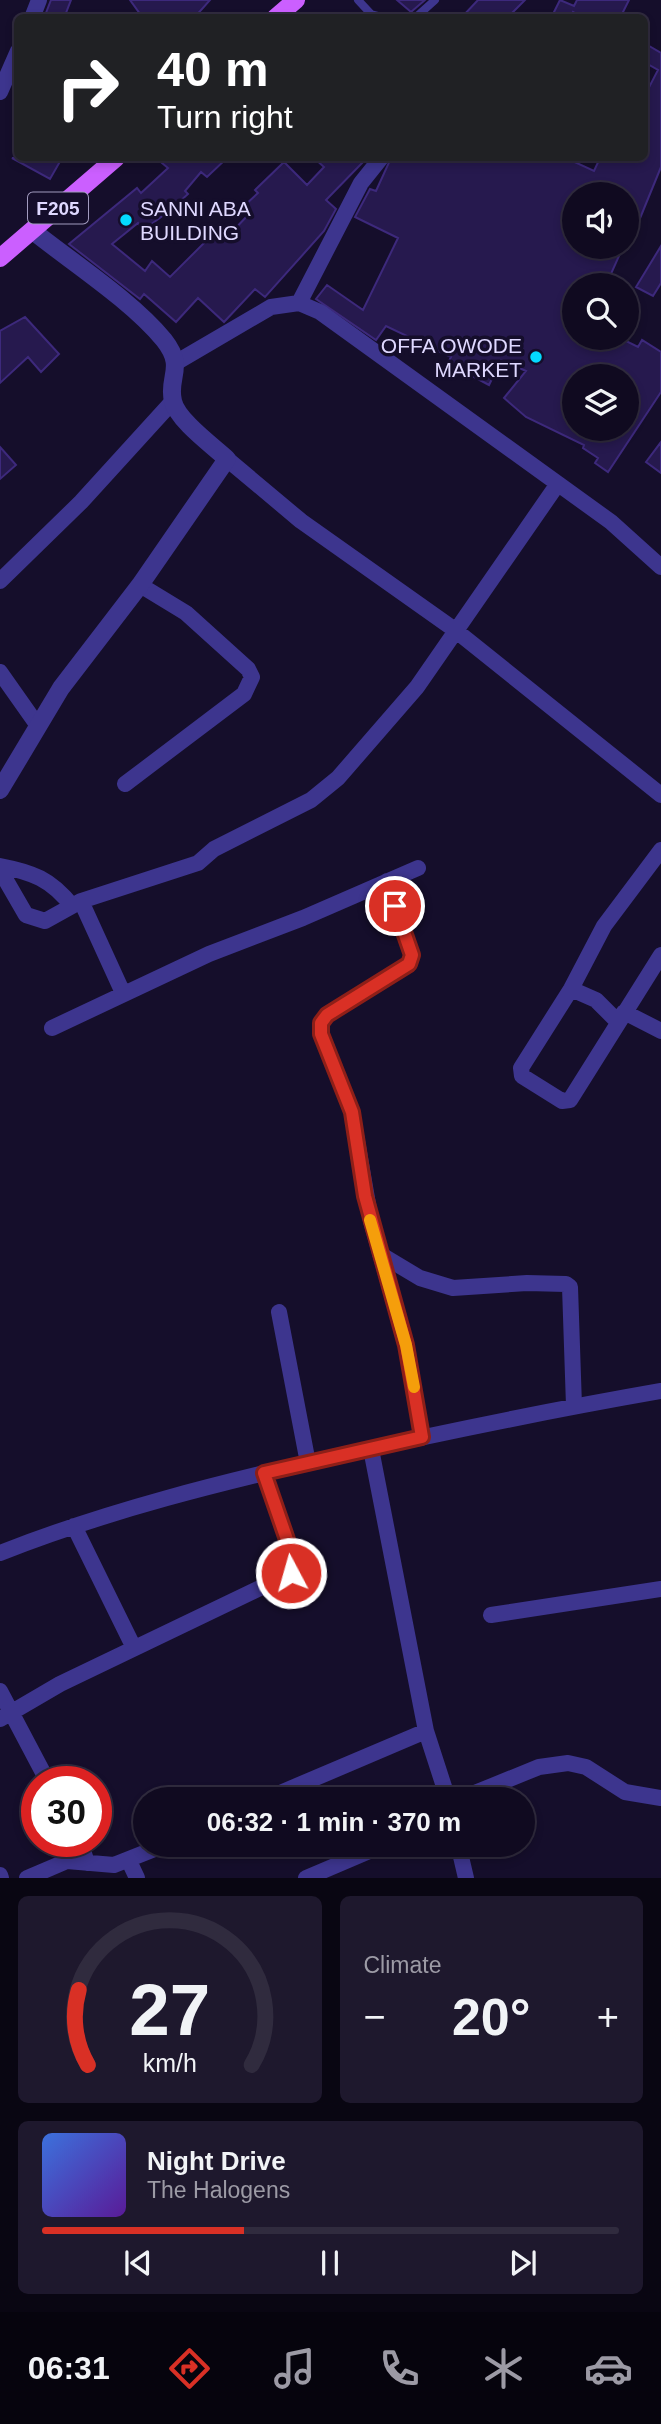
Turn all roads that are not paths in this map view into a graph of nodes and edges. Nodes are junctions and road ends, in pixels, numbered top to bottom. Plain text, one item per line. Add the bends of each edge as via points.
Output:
1 (296, 0) edge
2 (358, 0) edge
3 (435, 0) edge
4 (280, 14) edge
5 (371, 14) edge
6 (419, 14) edge
7 (14, 60) edge
8 (0, 92) edge
9 (113, 161) edge
10 (379, 161) edge
11 (33, 231) junction
12 (0, 258) edge
13 (299, 303) junction
14 (177, 362) junction
15 (173, 401) junction
16 (227, 459) junction
17 (557, 485) junction
18 (661, 567) edge
19 (0, 581) edge
20 (140, 584) junction
21 (455, 630) junction
22 (0, 672) edge
23 (38, 726) junction
24 (125, 784) dead end
25 (0, 790) edge
26 (661, 794) edge
27 (661, 850) edge
28 (0, 868) edge
29 (418, 868) dead end
30 (387, 881) junction
31 (76, 903) junction
32 (661, 955) edge
33 (571, 989) junction
34 (123, 993) junction
35 (621, 1016) junction
36 (52, 1028) dead end
37 (661, 1031) edge
38 (380, 1254) junction
39 (279, 1312) dead end
40 (661, 1391) edge
41 (574, 1406) junction
42 (422, 1437) junction
43 (370, 1449) junction
44 (308, 1463) junction
45 (264, 1473) junction
46 (75, 1527) junction
47 (0, 1553) edge
48 (661, 1589) edge
49 (491, 1615) dead end
50 (134, 1648) junction
51 (0, 1691) edge
52 (6, 1716) edge
53 (426, 1731) junction
54 (38, 1766) edge
55 (294, 1787) edge
56 (444, 1787) edge
57 (489, 1787) edge
58 (661, 1798) edge
59 (85, 1857) edge
60 (137, 1857) edge
61 (355, 1857) edge
62 (461, 1857) edge
63 (128, 1861) junction
64 (87, 1863) junction
65 (27, 1878) edge
66 (137, 1878) edge
67 (306, 1878) edge
68 (466, 1878) edge

1 - 4 main road
2 - 5 lane
3 - 6 lane
7 - 8 street
9 - 11 main road, F205
10 - 13 street via 361,183
11 - 12 main road, F205
11 - 14 street via 141,317 165,341
13 - 14 street via 271,307
13 - 17 street via 320,312
14 - 15 street
15 - 16 street via 181,415
15 - 19 street via 81,502
16 - 20 street
16 - 21 street via 301,521
17 - 18 street via 611,522
17 - 21 street
20 - 23 street
20 - 24 street via 186,613 252,677 244,695
21 - 26 street
21 - 31 street via 390,720 312,800 214,849 198,863
22 - 23 street
23 - 25 street
27 - 33 street via 604,926
28 - 31 street via 17,868 57,887
28 - 31 street via 26,915 45,920
29 - 30 street
30 - 34 street
30 - 38 street via 412,955 409,964 321,1023 321,1034 352,1112
31 - 34 street
32 - 35 street
33 - 35 street
33 - 35 street via 521,1068 522,1076 562,1101 570,1100
34 - 36 street
35 - 37 street
38 - 41 street via 420,1278 453,1289 527,1283 570,1287
38 - 42 street via 406,1345
39 - 44 street
40 - 41 street
41 - 42 street
42 - 43 street
43 - 44 street
43 - 53 street
44 - 45 street
45 - 46 street via 139,1504
45 - 50 street via 293,1557 291,1573
46 - 47 street
46 - 50 street
48 - 49 street
50 - 52 street
51 - 52 street
52 - 54 street
53 - 55 street
53 - 56 street
57 - 58 street via 538,1767 568,1763 586,1767 625,1792
59 - 64 street
60 - 63 street
61 - 67 street
62 - 68 street
63 - 64 street
63 - 66 street
64 - 65 street via 67,1861

